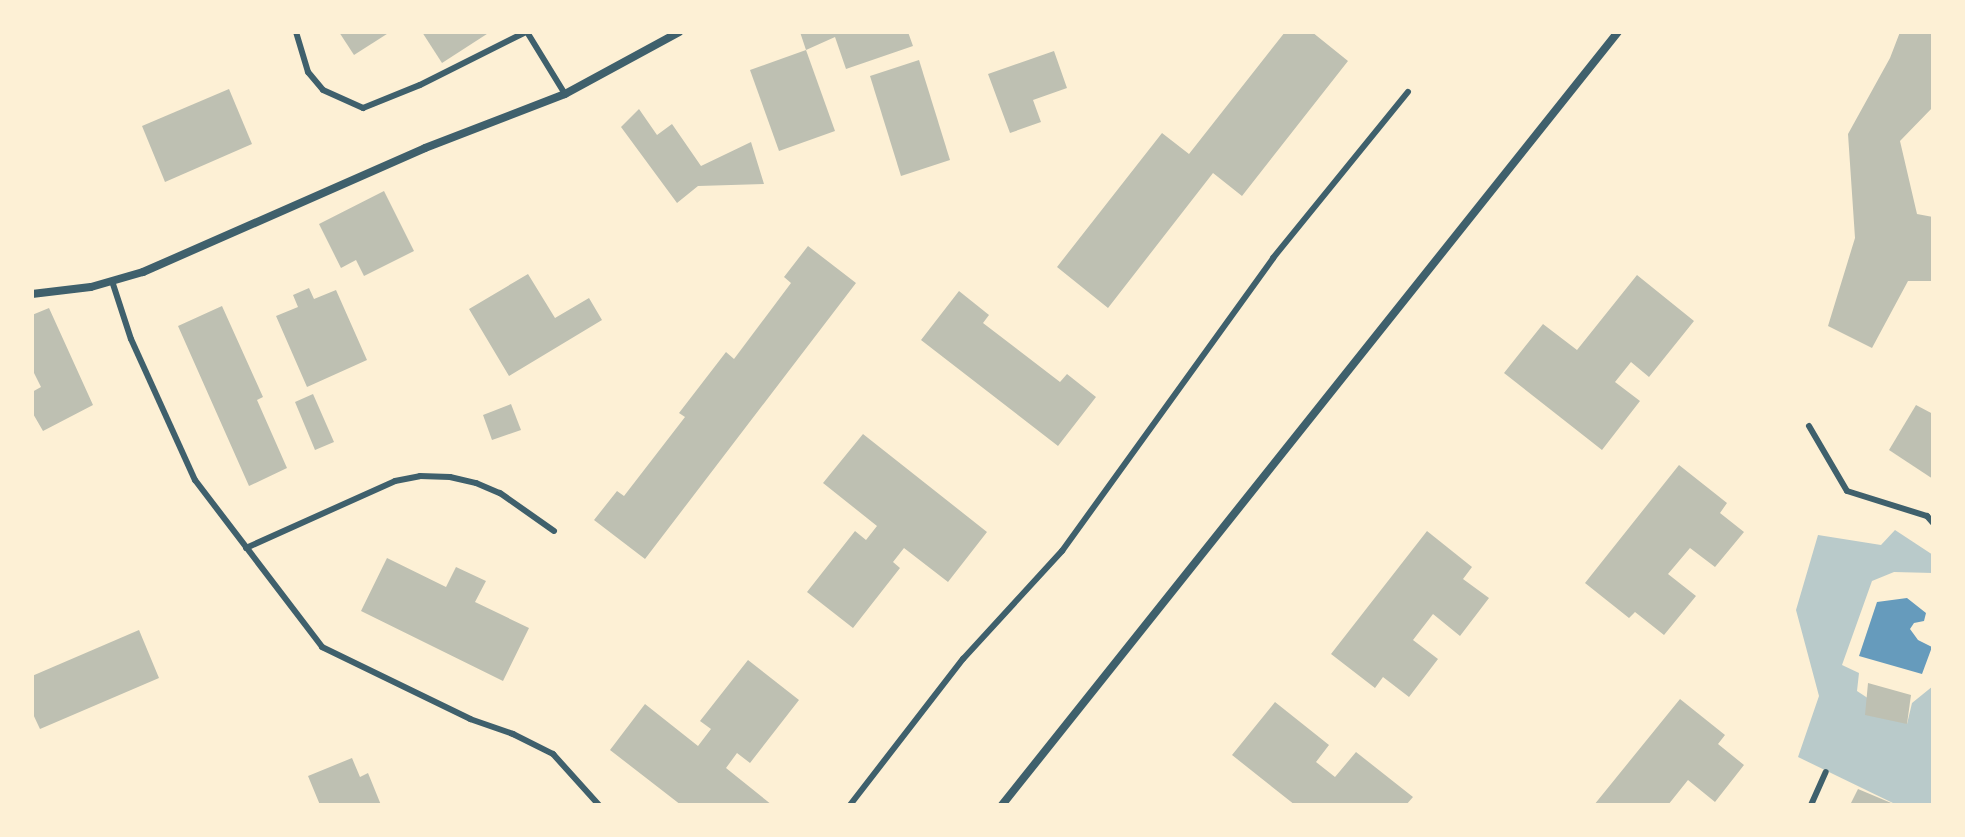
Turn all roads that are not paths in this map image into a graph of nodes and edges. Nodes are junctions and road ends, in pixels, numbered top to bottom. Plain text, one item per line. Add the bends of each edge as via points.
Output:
1 (296, 32) edge
2 (526, 32) edge
3 (679, 32) edge
4 (1618, 32) edge
5 (1408, 92) dead end
6 (565, 94) junction
7 (112, 281) junction
8 (32, 294) edge
9 (1809, 426) dead end
10 (1933, 523) edge
11 (554, 531) dead end
12 (246, 548) junction
13 (1826, 772) dead end
14 (599, 805) edge
15 (850, 805) edge
16 (1002, 805) edge
17 (1811, 805) edge

1 - 2 lane via 308,72 323,90 363,108
2 - 6 lane
3 - 6 street
4 - 16 street
5 - 15 lane via 1273,258 1062,551 963,659
6 - 7 street
7 - 8 street
7 - 12 lane via 131,339 195,480
9 - 10 lane via 1847,491 1927,516
11 - 12 lane via 500,493 450,477 420,476 395,481
12 - 14 lane via 322,647 553,754
13 - 17 lane

